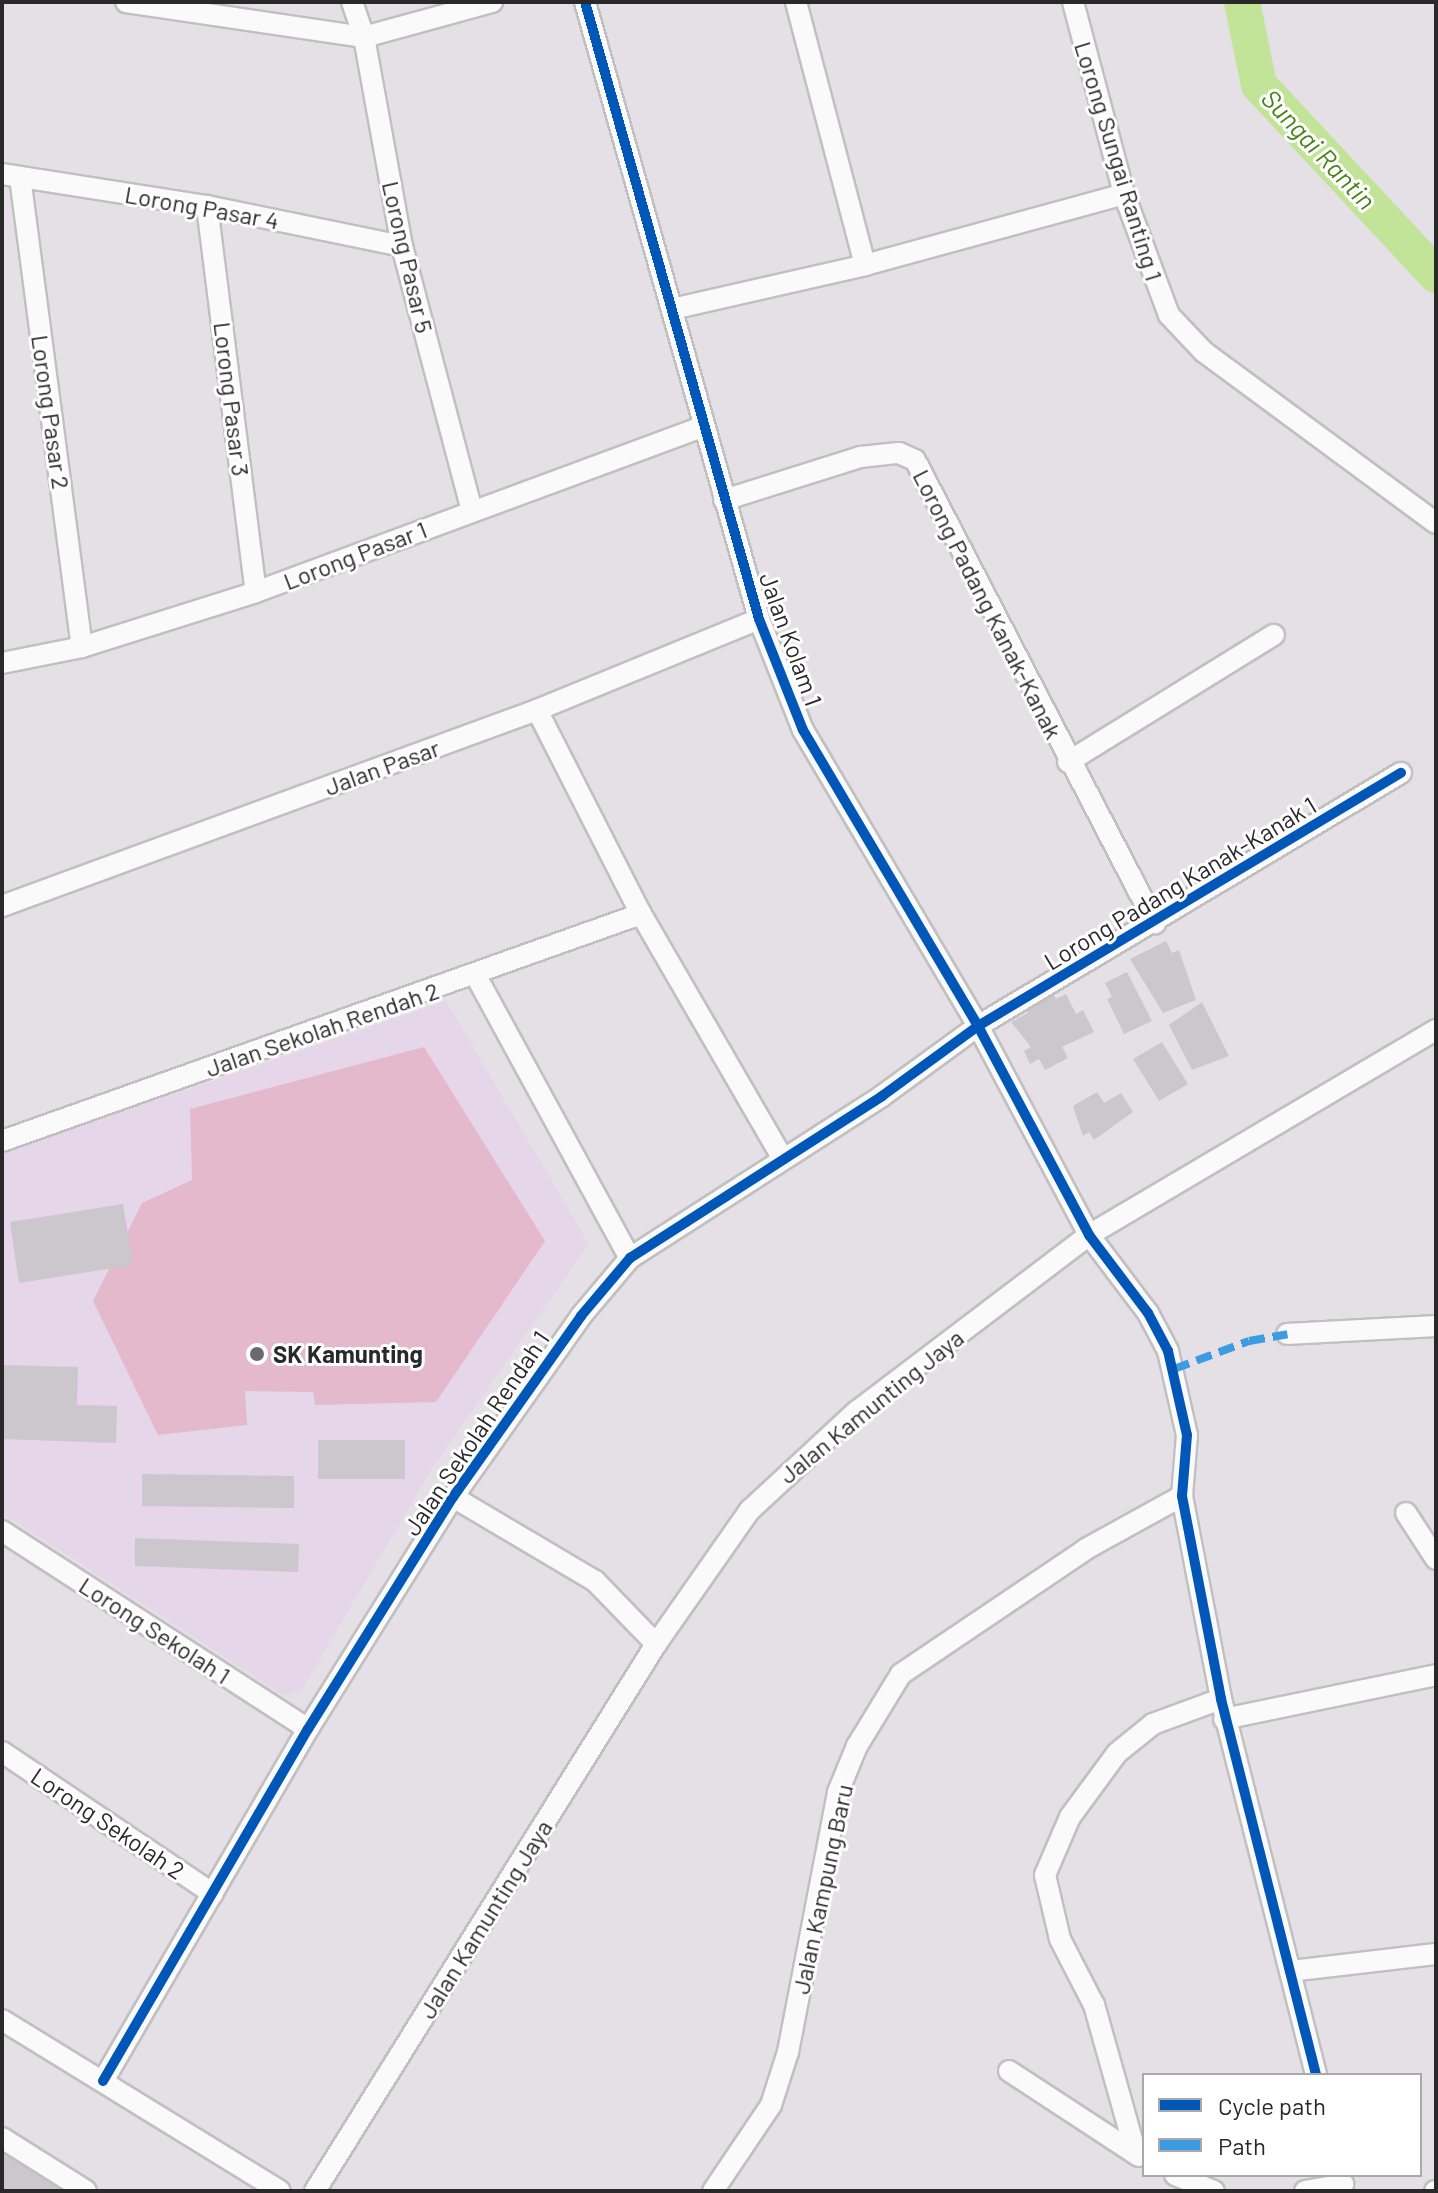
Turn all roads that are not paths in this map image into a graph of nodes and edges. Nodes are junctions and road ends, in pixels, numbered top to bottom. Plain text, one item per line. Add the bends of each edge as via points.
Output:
1 (126, 2) edge
2 (352, 2) edge
3 (492, 2) edge
4 (585, 2) edge
5 (796, 2) edge
6 (1073, 2) edge
7 (364, 37) junction
8 (11, 176) edge
9 (1124, 194) junction
10 (207, 206) junction
11 (402, 246) junction
12 (865, 265) junction
13 (672, 309) junction
14 (702, 427) junction
15 (724, 500) junction
16 (472, 511) junction
17 (1436, 523) edge
18 (256, 592) junction
19 (759, 619) junction
20 (1274, 635) dead end
21 (82, 647) junction
22 (2, 663) edge
23 (537, 710) junction
24 (1068, 762) junction
25 (1401, 773) dead end
26 (2, 906) edge
27 (641, 914) junction
28 (1155, 923) junction
29 (476, 976) junction
30 (978, 1026) junction
31 (1436, 1030) edge
32 (2, 1141) edge
33 (783, 1159) junction
34 (1089, 1235) junction
35 (630, 1258) junction
36 (1436, 1326) edge
37 (1287, 1334) dead end
38 (1182, 1496) junction
39 (453, 1497) junction
40 (1406, 1513) dead end
41 (2, 1531) edge
42 (1436, 1559) edge
43 (656, 1644) junction
44 (1436, 1675) edge
45 (1222, 1709) junction
46 (308, 1729) junction
47 (2, 1752) edge
48 (213, 1894) junction
49 (1436, 1954) edge
50 (1291, 1971) junction
51 (2, 2020) edge
52 (1009, 2071) dead end
53 (1316, 2073) edge
54 (103, 2081) junction
55 (2, 2138) edge
56 (1140, 2156) edge
57 (1180, 2177) edge
58 (1343, 2183) edge
59 (86, 2191) edge
60 (280, 2191) edge
61 (315, 2191) edge
62 (713, 2191) edge
63 (1214, 2191) edge
64 (1305, 2191) edge

1 - 7 street
2 - 7 street, Lorong Pasar 5
3 - 7 street
4 - 13 street, Jalan Kolam 1
5 - 12 street
6 - 9 street, Lorong Sungai Ranting 1
7 - 11 street, Lorong Pasar 5
8 - 10 street, Lorong Pasar 4
8 - 21 street, Lorong Pasar 2
9 - 12 street
9 - 17 street, Lorong Sungai Ranting 1 via 1169,315 1204,352
10 - 11 street, Lorong Pasar 4
10 - 18 street, Lorong Pasar 3
11 - 16 street, Lorong Pasar 5
12 - 13 street
13 - 14 street, Jalan Kolam 1
14 - 15 street, Jalan Kolam 1
14 - 16 street, Lorong Pasar 1
15 - 19 street, Jalan Kolam 1
15 - 24 street, Lorong Padang Kanak-Kanak via 860,457 899,453 915,460
16 - 18 street, Lorong Pasar 1
18 - 21 street, Lorong Pasar 1
19 - 23 street, Jalan Pasar
19 - 30 street, Jalan Kolam 1 via 803,730
20 - 24 street
21 - 22 street, Lorong Pasar 1
23 - 26 street, Jalan Pasar
23 - 27 street
24 - 28 street, Lorong Padang Kanak-Kanak
25 - 28 street, Lorong Padang Kanak-Kanak 1
27 - 29 street, Jalan Sekolah Rendah 2
27 - 33 street
28 - 30 street, Lorong Padang Kanak-Kanak 1
29 - 32 street, Jalan Sekolah Rendah 2
29 - 35 street
30 - 33 street, Jalan Sekolah Rendah 1
30 - 34 street, Jalan Kolam 1
31 - 34 street, Jalan Kamunting Jaya
33 - 35 street, Jalan Sekolah Rendah 1
34 - 38 street, Jalan Kolam 1 via 1148,1313 1168,1351 1187,1435
34 - 43 street, Jalan Kamunting Jaya via 793,1465 711,1560
35 - 39 street, Jalan Sekolah Rendah 1 via 581,1316
36 - 37 street
38 - 45 street, Jalan Kolam 1
38 - 62 street, Jalan Kampung Baru via 1086,1549 901,1674 857,1746 838,1792 788,2052 771,2105
39 - 43 street via 595,1581
39 - 46 street, Jalan Sekolah Rendah 1
40 - 42 street
41 - 46 street, Lorong Sekolah 1
43 - 61 street, Jalan Kamunting Jaya
44 - 45 street
45 - 50 street, Jalan Kolam 1
45 - 56 street via 1153,1724 1117,1753 1070,1817 1045,1875 1060,1939 1103,2033
46 - 48 street, Jalan Sekolah Rendah 1
47 - 48 street, Lorong Sekolah 2
48 - 54 street, Jalan Sekolah Rendah 1
49 - 50 street
50 - 53 street, Jalan Kolam 1
51 - 54 street
52 - 56 street
54 - 60 street
55 - 59 street
57 - 63 street
58 - 64 street

